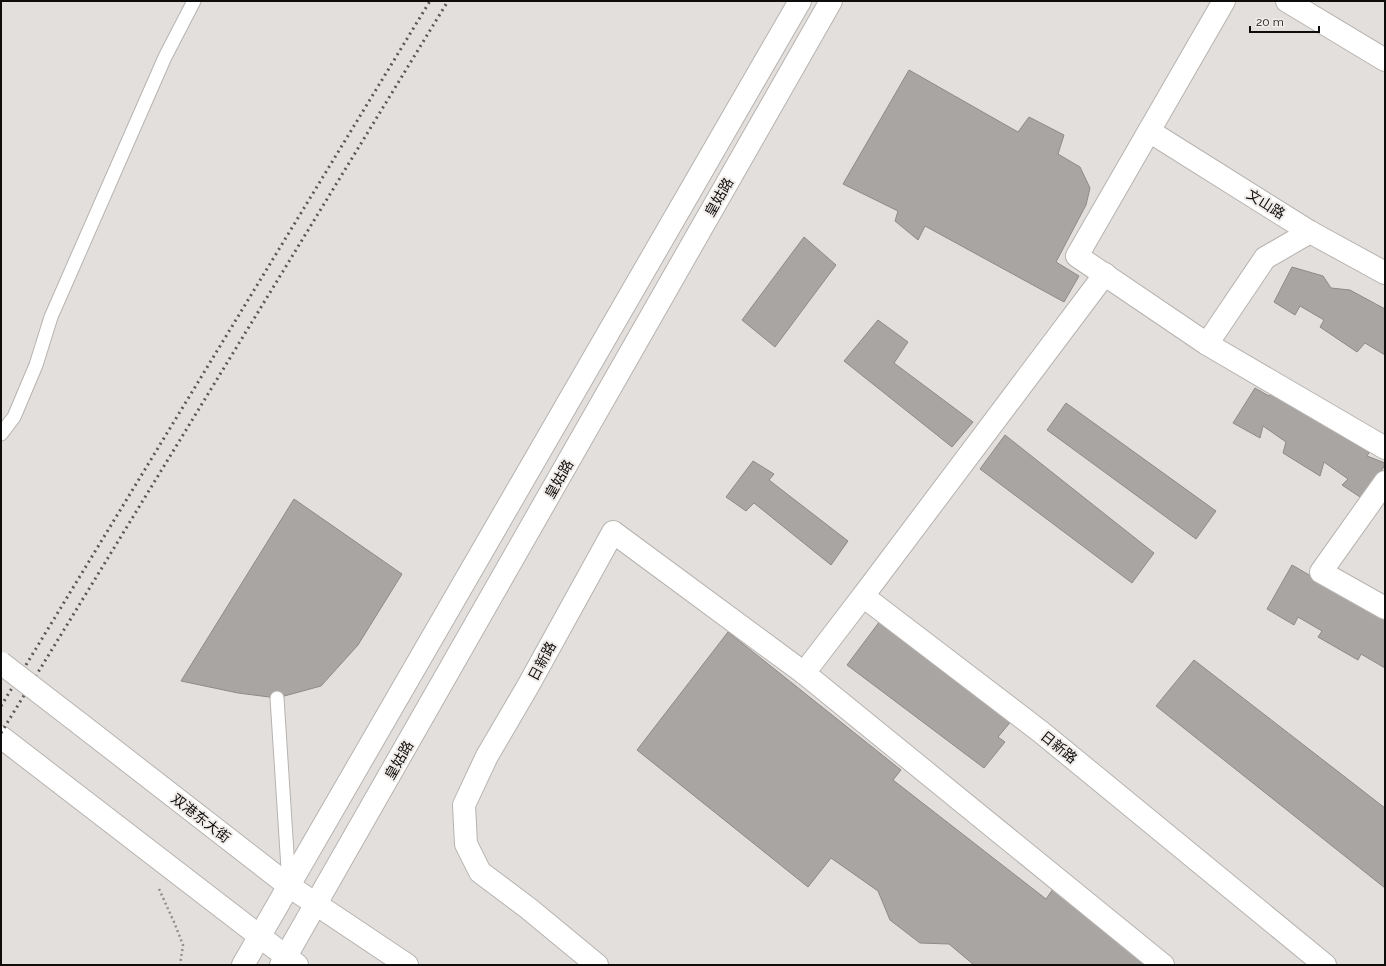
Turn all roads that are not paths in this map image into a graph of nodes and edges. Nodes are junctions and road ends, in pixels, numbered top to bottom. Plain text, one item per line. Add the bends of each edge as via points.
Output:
1 (194, 1) edge
2 (800, 1) edge
3 (831, 1) edge
4 (1224, 1) edge
5 (1287, 1) edge
6 (1385, 60) edge
7 (1149, 130) junction
8 (1310, 232) junction
9 (1385, 273) edge
10 (1105, 274) junction
11 (1207, 344) junction
12 (1, 434) edge
13 (1385, 448) edge
14 (1385, 482) edge
15 (863, 596) junction
16 (1385, 608) edge
17 (1, 663) edge
18 (804, 673) junction
19 (276, 698) dead end
20 (1, 737) edge
21 (289, 886) junction
22 (317, 904) junction
23 (260, 937) junction
24 (288, 962) edge
25 (243, 965) edge
26 (407, 965) edge
27 (597, 965) edge
28 (1163, 965) edge
29 (1325, 965) edge

1 - 12 lane via 165,56 51,318 36,365 14,418
2 - 21 street, 皇姑路
3 - 22 street, 皇姑路
4 - 7 street
5 - 6 street
7 - 8 street, 文山路
7 - 10 street via 1078,256
8 - 9 street, 文山路
8 - 11 street via 1265,258
10 - 11 street
10 - 15 street
11 - 13 street
14 - 16 street via 1321,572
15 - 18 street
15 - 29 street, 日新路 via 1041,732
17 - 21 street, 双港东大街, bridge
18 - 27 street, 日新路 via 613,532 487,756 464,805 466,844 480,872
18 - 28 street, 日新路
19 - 21 lane
20 - 23 street
21 - 22 street, 双港东大街
21 - 23 street, 皇姑路
22 - 24 street, 皇姑路
22 - 26 street, 双港东大街
23 - 24 street
23 - 25 street, 皇姑路

